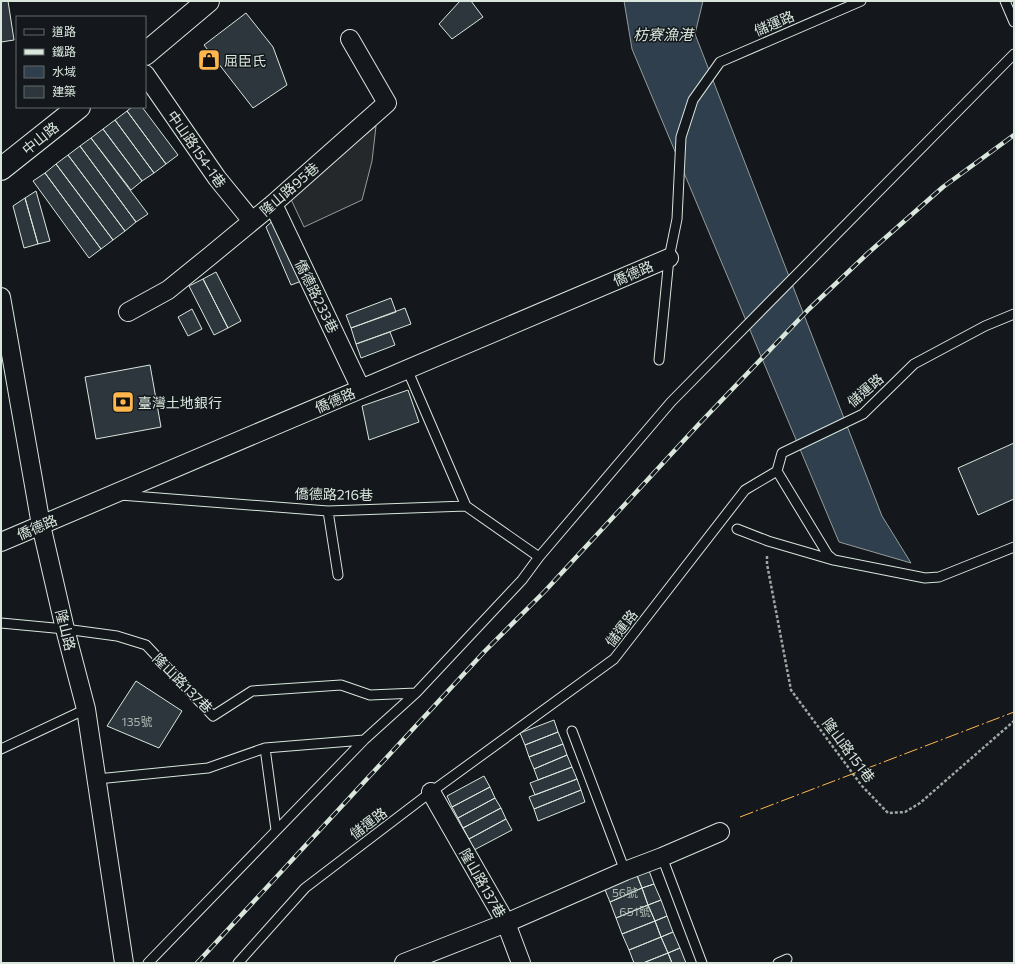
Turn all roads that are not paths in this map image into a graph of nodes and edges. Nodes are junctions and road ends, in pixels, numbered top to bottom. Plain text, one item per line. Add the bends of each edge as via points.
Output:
1 (208, 1) edge
2 (861, 1) edge
3 (1005, 1) edge
4 (1014, 22) edge
5 (350, 39) dead end
6 (146, 53) edge
7 (1014, 54) edge
8 (146, 75) edge
9 (78, 108) edge
10 (1, 169) edge
11 (272, 204) junction
12 (252, 221) junction
13 (669, 258) junction
14 (1, 297) edge
15 (128, 312) dead end
16 (1014, 314) edge
17 (659, 360) dead end
18 (407, 369) junction
19 (360, 389) junction
20 (777, 471) junction
21 (113, 494) junction
22 (466, 506) junction
23 (328, 511) junction
24 (42, 525) junction
25 (738, 528) dead end
26 (1, 542) edge
27 (1014, 546) edge
28 (539, 557) junction
29 (834, 560) junction
30 (338, 575) dead end
31 (1, 623) edge
32 (65, 629) junction
33 (416, 693) junction
34 (86, 709) junction
35 (572, 731) dead end
36 (364, 740) junction
37 (265, 748) junction
38 (1, 749) edge
39 (97, 778) junction
40 (431, 792) junction
41 (276, 830) junction
42 (720, 832) dead end
43 (662, 857) junction
44 (625, 871) junction
45 (506, 923) junction
46 (124, 963) edge
47 (148, 963) edge
48 (238, 963) edge
49 (404, 963) edge
50 (522, 963) edge
51 (702, 963) edge

1 - 6 street
2 - 13 lane, 儲運路 via 720,62 693,100 681,137 676,219
3 - 4 lane
5 - 11 street, 隆山路95巷 via 387,103
7 - 28 lane via 671,402
8 - 12 street, 中山路154-1巷 via 217,178
9 - 10 street, 中山路
11 - 12 street, 隆山路95巷
11 - 19 street, 僑德路233巷
12 - 15 street, 隆山路95巷 via 168,290
13 - 17 lane
13 - 18 street, 僑德路
14 - 24 street, 隆山路
16 - 20 lane, 儲運路 via 985,326 914,364 862,414 782,453
18 - 19 street, 僑德路
18 - 22 lane
19 - 21 street, 僑德路
20 - 29 lane via 828,555
20 - 40 lane, 儲運路 via 745,490 614,659
21 - 23 lane, 僑德路216巷
21 - 24 street, 僑德路
22 - 23 lane, 僑德路216巷
22 - 28 lane
23 - 30 lane
24 - 26 street, 僑德路
24 - 32 street, 隆山路
25 - 29 lane via 768,541
27 - 29 lane via 939,577 925,578
28 - 33 lane via 522,580
31 - 32 lane
32 - 33 lane, 隆山路137巷 via 116,636 146,645 213,716 252,691 341,685 370,695
32 - 34 street, 隆山路
33 - 36 lane
34 - 38 lane
34 - 39 street, 隆山路
35 - 44 lane
36 - 37 lane
36 - 41 lane
37 - 39 lane via 208,768
37 - 41 lane
39 - 46 street, 隆山路
40 - 45 street, 隆山路137巷
40 - 48 lane, 儲運路 via 305,888
41 - 47 lane
42 - 43 street, 隆山路137巷
43 - 44 street, 隆山路137巷
43 - 51 lane
44 - 45 street, 隆山路137巷
45 - 49 street
45 - 50 street

